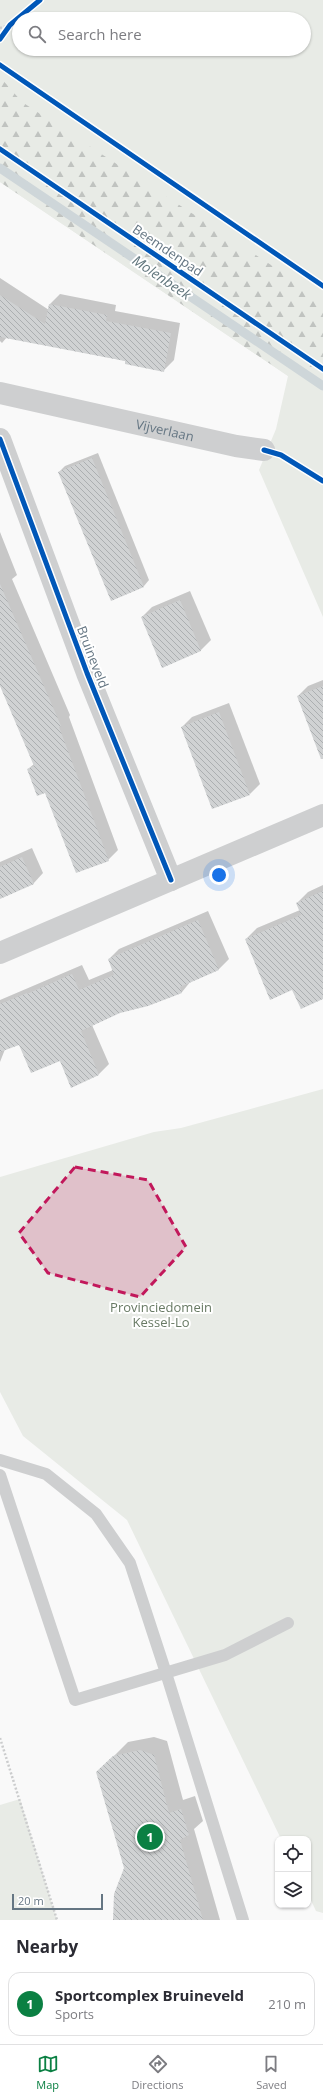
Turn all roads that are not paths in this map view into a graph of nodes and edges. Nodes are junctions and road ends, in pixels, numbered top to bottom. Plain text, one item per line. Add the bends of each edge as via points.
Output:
1 (0, 393) edge
2 (0, 439) edge
3 (264, 450) dead end
4 (323, 815) edge
5 (171, 880) junction
6 (0, 953) edge
7 (0, 1460) edge
8 (0, 1475) edge
9 (288, 1623) dead end
10 (166, 1673) junction
11 (243, 1920) edge

1 - 3 street, Vijverlaan
2 - 5 street, Bruineveld via 87,673
4 - 5 street
5 - 6 street
7 - 10 lane via 46,1474 96,1514 130,1563
8 - 10 lane via 75,1700
9 - 10 lane via 225,1655
10 - 11 lane

